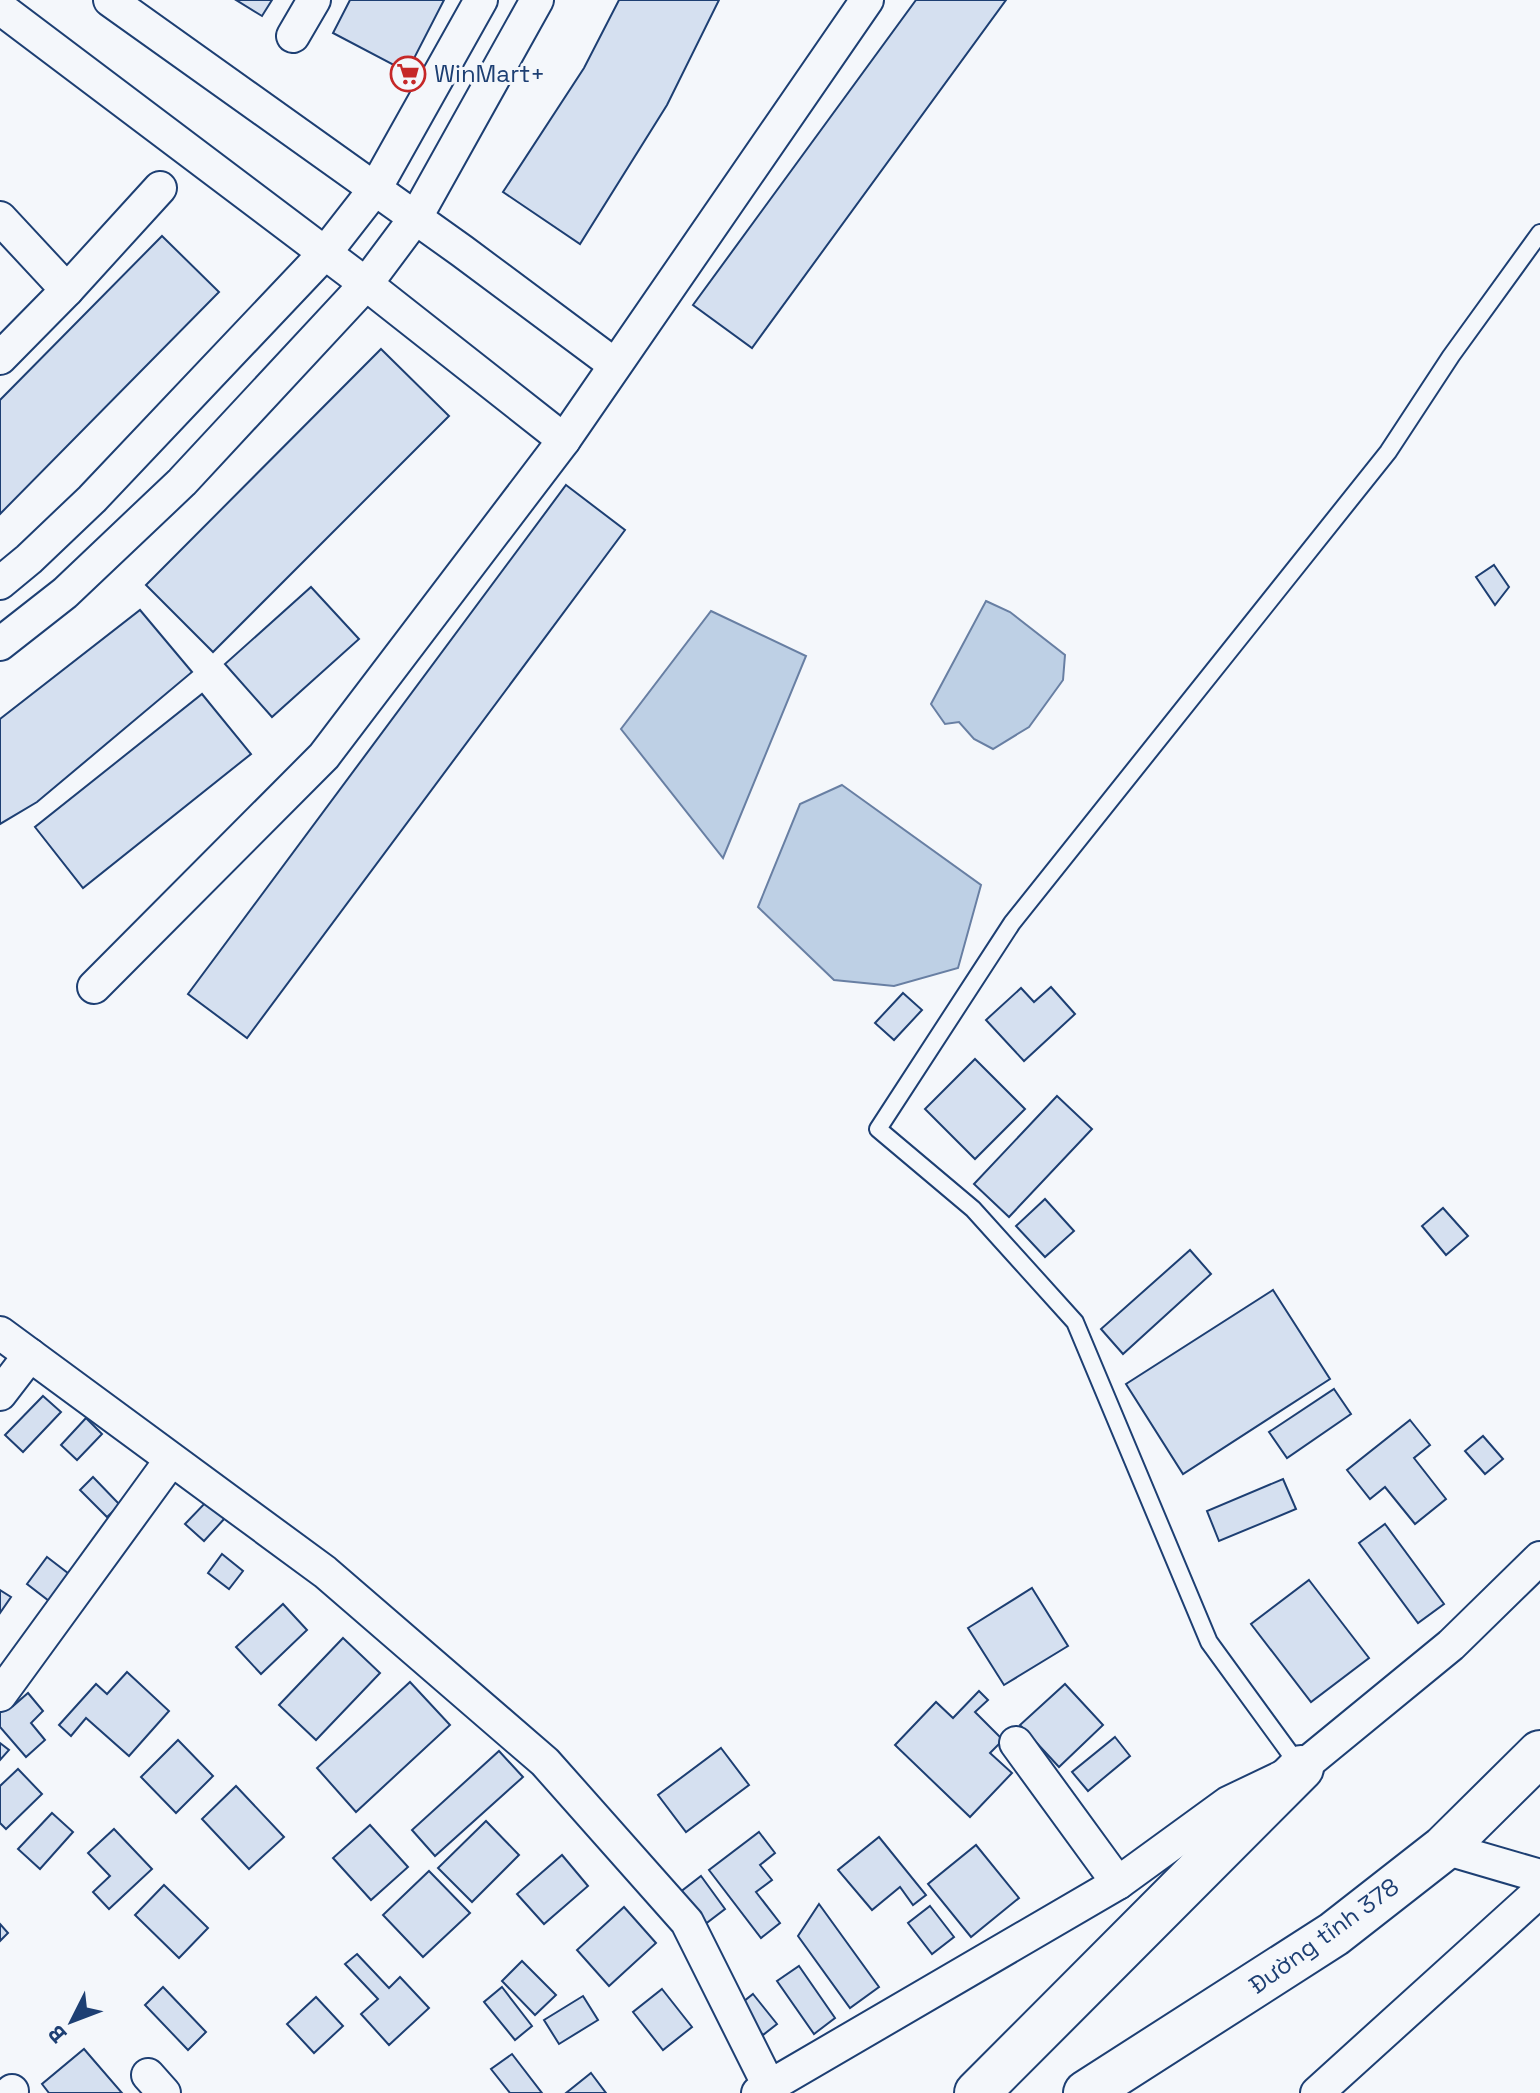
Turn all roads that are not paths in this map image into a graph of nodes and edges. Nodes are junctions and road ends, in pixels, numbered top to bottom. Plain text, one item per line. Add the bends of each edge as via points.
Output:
1 (110, 0) edge
2 (314, 0) edge
3 (481, 0) edge
4 (537, 0) edge
5 (867, 0) edge
6 (0, 8) edge
7 (293, 36) dead end
8 (160, 188) dead end
9 (375, 189) junction
10 (416, 217) junction
11 (0, 218) edge
12 (1540, 233) edge
13 (325, 253) junction
14 (366, 284) junction
15 (67, 290) junction
16 (0, 358) edge
17 (615, 365) junction
18 (564, 440) junction
19 (0, 583) edge
20 (0, 644) edge
21 (94, 987) dead end
22 (0, 1333) edge
23 (30, 1355) junction
24 (0, 1394) edge
25 (171, 1460) junction
26 (1540, 1558) edge
27 (0, 1695) edge
28 (1016, 1743) dead end
29 (1540, 1753) edge
30 (1301, 1768) junction
31 (1444, 1848) junction
32 (1540, 1876) edge
33 (1118, 1883) junction
34 (1540, 1891) edge
35 (764, 2090) edge
36 (977, 2093) edge
37 (1086, 2093) edge
38 (1317, 2093) edge

1 - 9 street
2 - 7 street
3 - 9 street
4 - 10 street
5 - 17 street
6 - 13 street
8 - 15 street
9 - 10 street
9 - 13 street
10 - 14 street
10 - 17 street
11 - 15 street
12 - 30 lane via 1388,452 1012,923 878,1129 973,1209 1075,1322 1209,1642
13 - 14 street
13 - 19 street via 92,499
14 - 18 street
14 - 20 street via 182,482 65,593
15 - 16 street
17 - 18 street
18 - 21 street via 324,756
22 - 23 street
23 - 24 street
23 - 25 street
25 - 27 street
25 - 35 street via 325,1572 545,1762 687,1922
26 - 30 street via 1451,1645
28 - 33 street
29 - 31 main road, Đường tỉnh 378
30 - 33 street via 1228,1803
30 - 36 main road
31 - 32 street
31 - 37 main road, Đường tỉnh 378 via 1334,1934
33 - 35 street
34 - 38 street

